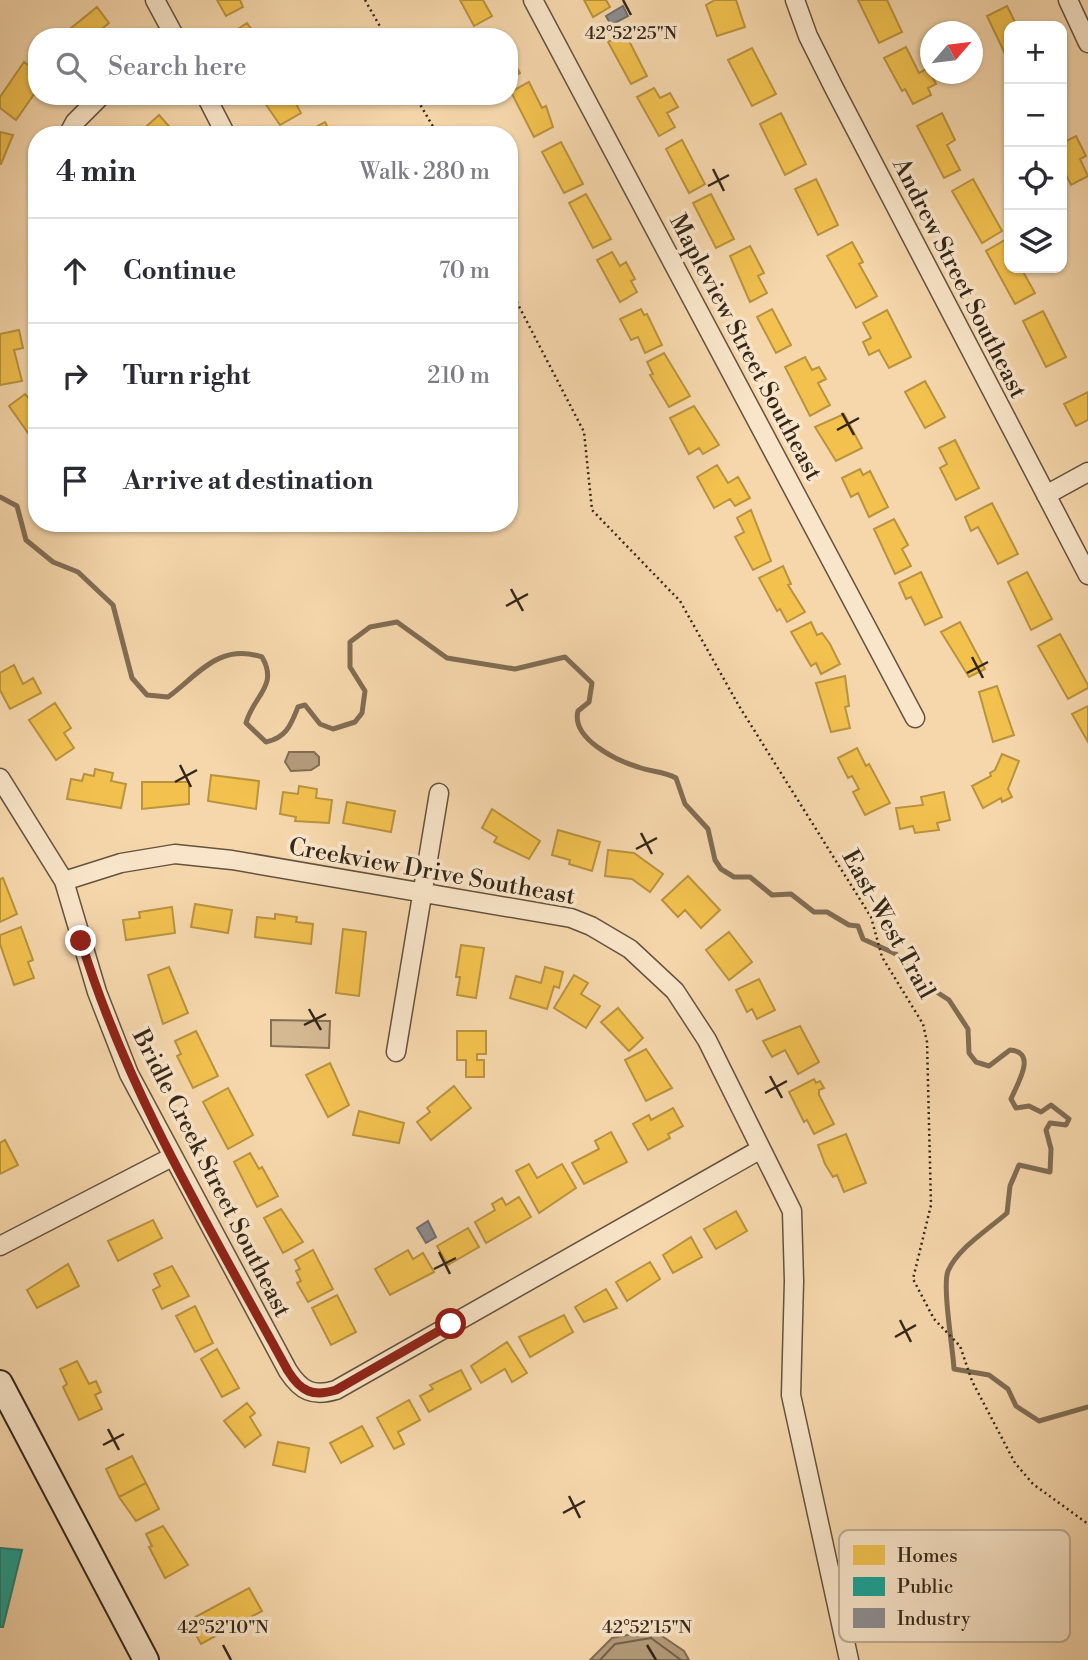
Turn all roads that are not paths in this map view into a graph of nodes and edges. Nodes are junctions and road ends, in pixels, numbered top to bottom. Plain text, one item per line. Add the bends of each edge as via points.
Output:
1 (155, 0) edge
2 (533, 0) edge
3 (795, 0) edge
4 (1068, 0) edge
5 (169, 28) edge
6 (1088, 43) edge
7 (91, 105) edge
8 (211, 105) edge
9 (74, 126) edge
10 (221, 126) edge
11 (1088, 472) edge
12 (1046, 495) junction
13 (1088, 575) edge
14 (915, 718) dead end
15 (0, 778) edge
16 (439, 793) dead end
17 (64, 881) junction
18 (424, 893) junction
19 (396, 1052) dead end
20 (761, 1149) junction
21 (172, 1157) junction
22 (0, 1246) edge
23 (0, 1382) edge
24 (839, 1614) edge
25 (845, 1642) edge
26 (146, 1660) edge
27 (849, 1660) edge

1 - 5 street
2 - 14 street, Mapleview Street Southeast
3 - 12 street, Andrew Street Southeast via 829,78
4 - 6 street
7 - 9 street
8 - 10 street
11 - 12 street
12 - 13 street, Andrew Street Southeast
15 - 17 street, Bridle Creek Street Southeast
16 - 18 street
17 - 18 street, Creekview Drive Southeast via 121,863 175,854
17 - 21 street, Bridle Creek Street Southeast via 112,1035
18 - 19 street
18 - 20 street, Creekview Drive Southeast via 570,918 630,949 685,1004
20 - 21 street, Bridle Creek Street Southeast via 336,1390 321,1394 309,1393 288,1371
20 - 24 street, Creekview Drive Southeast via 792,1210 791,1395
21 - 22 street
23 - 26 main road
25 - 27 street, Creekview Drive Southeast

